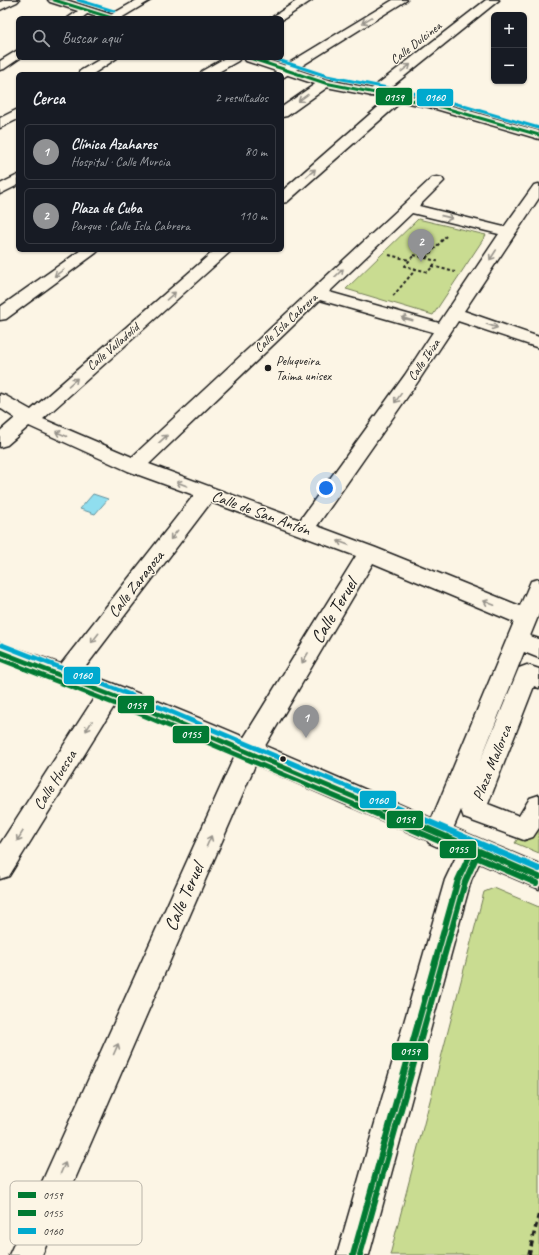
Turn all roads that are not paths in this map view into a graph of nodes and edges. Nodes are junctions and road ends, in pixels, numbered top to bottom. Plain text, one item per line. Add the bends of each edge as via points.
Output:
1 (13, 0) edge
2 (54, 0) edge
3 (145, 0) edge
4 (306, 0) edge
5 (401, 0) edge
6 (493, 0) edge
7 (0, 7) edge
8 (85, 11) junction
9 (77, 16) edge
10 (105, 16) edge
11 (117, 16) edge
12 (280, 16) edge
13 (16, 55) edge
14 (108, 60) edge
15 (230, 60) edge
16 (255, 60) edge
17 (0, 66) edge
18 (87, 72) edge
19 (210, 72) edge
20 (283, 72) edge
21 (284, 72) edge
22 (325, 83) junction
23 (375, 93) junction
24 (398, 97) junction
25 (284, 112) edge
26 (16, 114) edge
27 (0, 124) edge
28 (539, 135) edge
29 (16, 181) edge
30 (436, 181) dead end
31 (1, 188) edge
32 (539, 188) edge
33 (284, 197) edge
34 (409, 208) junction
35 (508, 232) junction
36 (88, 252) edge
37 (222, 252) edge
38 (317, 294) junction
39 (455, 314) junction
40 (0, 315) edge
41 (444, 330) junction
42 (539, 343) edge
43 (0, 400) edge
44 (27, 418) junction
45 (0, 441) edge
46 (135, 466) junction
47 (206, 494) junction
48 (304, 529) junction
49 (369, 553) junction
50 (539, 587) edge
51 (525, 618) junction
52 (529, 644) edge
53 (0, 652) edge
54 (66, 675) junction
55 (539, 679) edge
56 (110, 693) junction
57 (249, 751) junction
58 (539, 806) edge
59 (438, 835) junction
60 (472, 850) junction
61 (0, 868) edge
62 (539, 877) edge
63 (58, 1181) edge
64 (29, 1245) edge
65 (25, 1255) edge
66 (353, 1255) edge

1 - 7 street
2 - 8 street
3 - 11 street
4 - 12 street
5 -> 20 street
23 -> 6 street, Calle Dulcinea
8 - 9 street
8 - 10 street
13 - 17 street
14 - 18 street
15 - 19 street
16 - 20 street
21 - 22 street
22 - 23 street
22 -> 25 street
23 - 24 street
24 - 28 street
33 -> 24 street
26 - 27 street
29 - 31 street
30 - 34 street, Calle Isla Cabrera
32 - 35 street, Calle Ibiza
34 -> 35 street
38 -> 34 street, Calle Isla Cabrera
35 -> 39 street, Calle Ibiza
36 -> 40 street
44 -> 37 street, Calle Valladolid via 37,414
41 -> 38 street
46 -> 38 street, Calle Isla Cabrera
39 - 41 street, Calle Ibiza
39 -> 42 street
41 -> 48 street, Calle Ibiza
43 - 44 street, Calle de San Antón
44 - 45 street, Calle Valladolid
46 -> 44 street, Calle de San Antón
47 -> 46 street, Calle de San Antón
47 - 48 street, Calle de San Antón
47 -> 54 street, Calle Zaragoza
49 -> 48 street, Calle de San Antón
51 -> 49 street, Calle de San Antón
49 -> 57 street, Calle Teruel
50 - 51 street, Plaza Mallorca
51 - 52 street, Plaza Mallorca
52 - 59 street, Plaza Mallorca
53 - 54 street
54 - 56 street
55 - 58 street, Plaza Mallorca via 527,674 473,810 524,829
56 - 57 street
56 -> 61 street, Calle Huesca
57 - 59 street
63 -> 57 street, Calle Teruel
59 - 60 street
60 - 62 street
60 - 66 street via 458,880
65 -> 64 street, Calle Teruel

